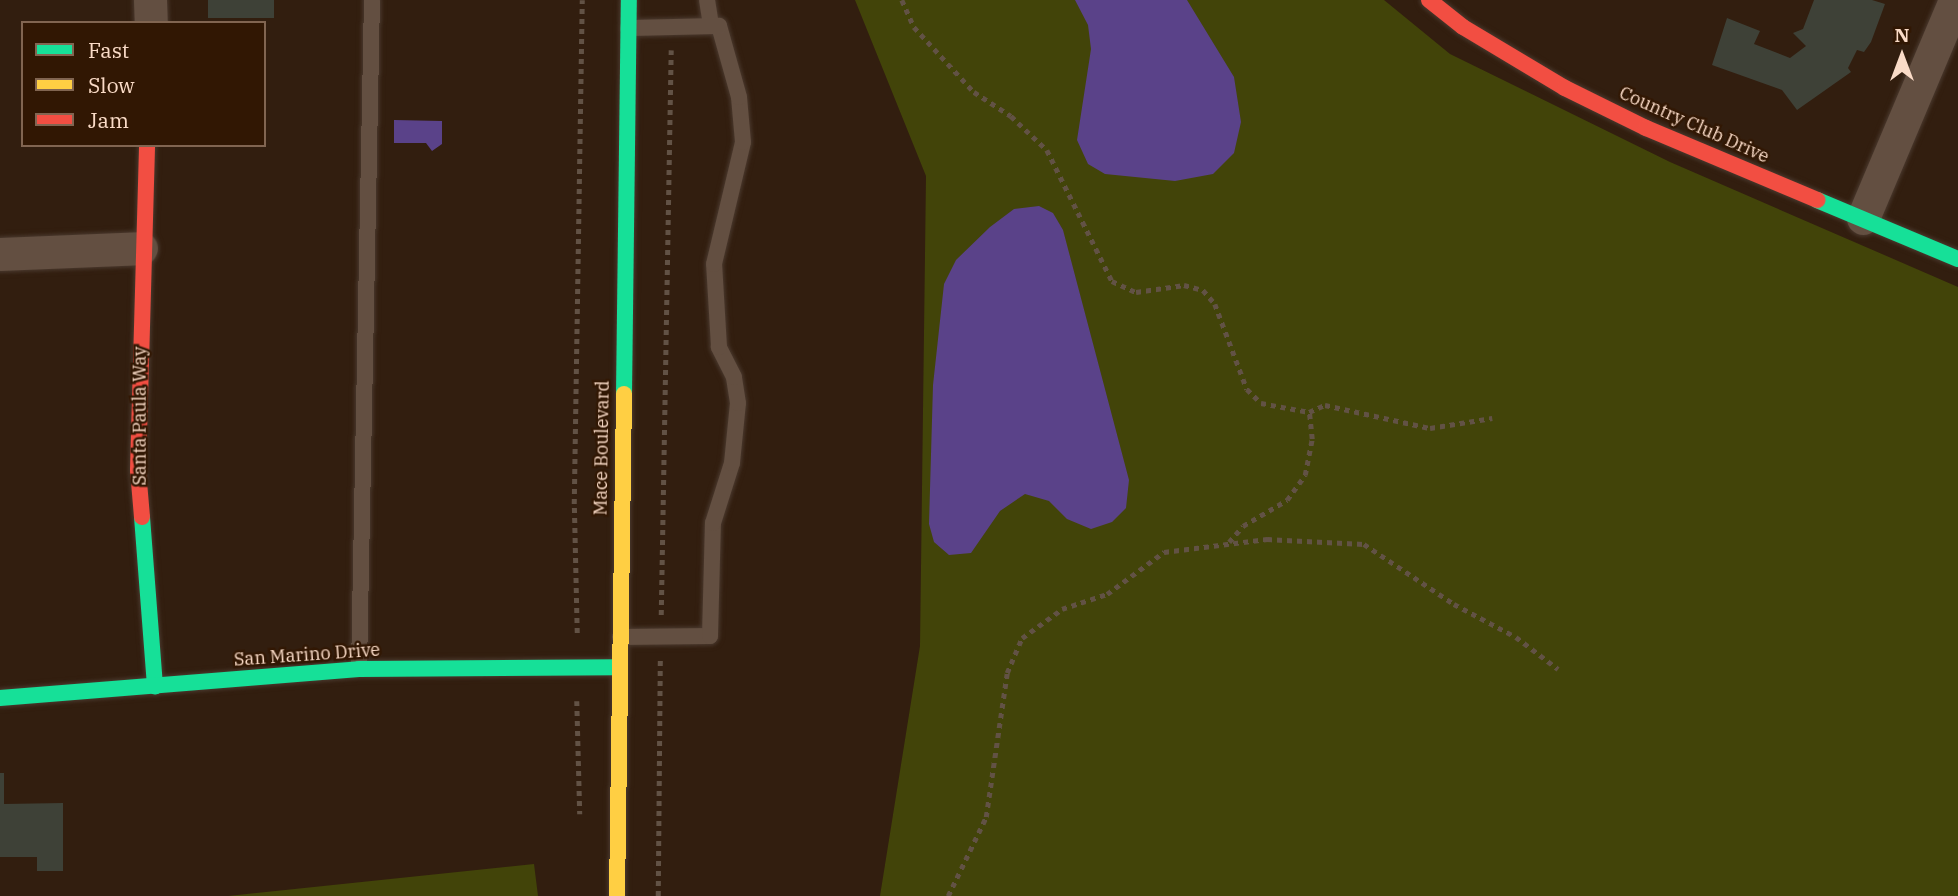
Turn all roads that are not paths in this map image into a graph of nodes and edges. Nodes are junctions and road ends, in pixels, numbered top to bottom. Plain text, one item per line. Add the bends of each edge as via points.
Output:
1 (150, 0) edge
2 (372, 0) edge
3 (629, 0) edge
4 (707, 0) edge
5 (1429, 0) edge
6 (1955, 0) edge
7 (151, 21) edge
8 (710, 26) junction
9 (628, 28) junction
10 (147, 147) edge
11 (1863, 218) junction
12 (141, 248) junction
13 (0, 254) edge
14 (1958, 259) edge
15 (618, 637) junction
16 (617, 667) junction
17 (359, 669) junction
18 (155, 687) junction
19 (0, 698) edge
20 (617, 896) edge

1 - 7 street
2 - 17 lane
3 - 9 street, Mace Boulevard
4 - 8 lane
5 - 11 street, Country Club Drive via 1463,27 1565,88 1646,128
6 - 11 street
8 - 9 lane
8 - 15 lane via 719,26 743,119 743,142 714,264 719,347 734,377 736,436 713,523 710,636
9 - 15 street, Mace Boulevard
10 - 12 street, Santa Paula Way
11 - 14 street, Country Club Drive
12 - 13 street
12 - 18 street, Santa Paula Way via 138,470
15 - 16 street, Mace Boulevard
16 - 17 street, San Marino Drive
16 - 20 street, Mace Boulevard
17 - 18 street, San Marino Drive
18 - 19 street, San Marino Drive

